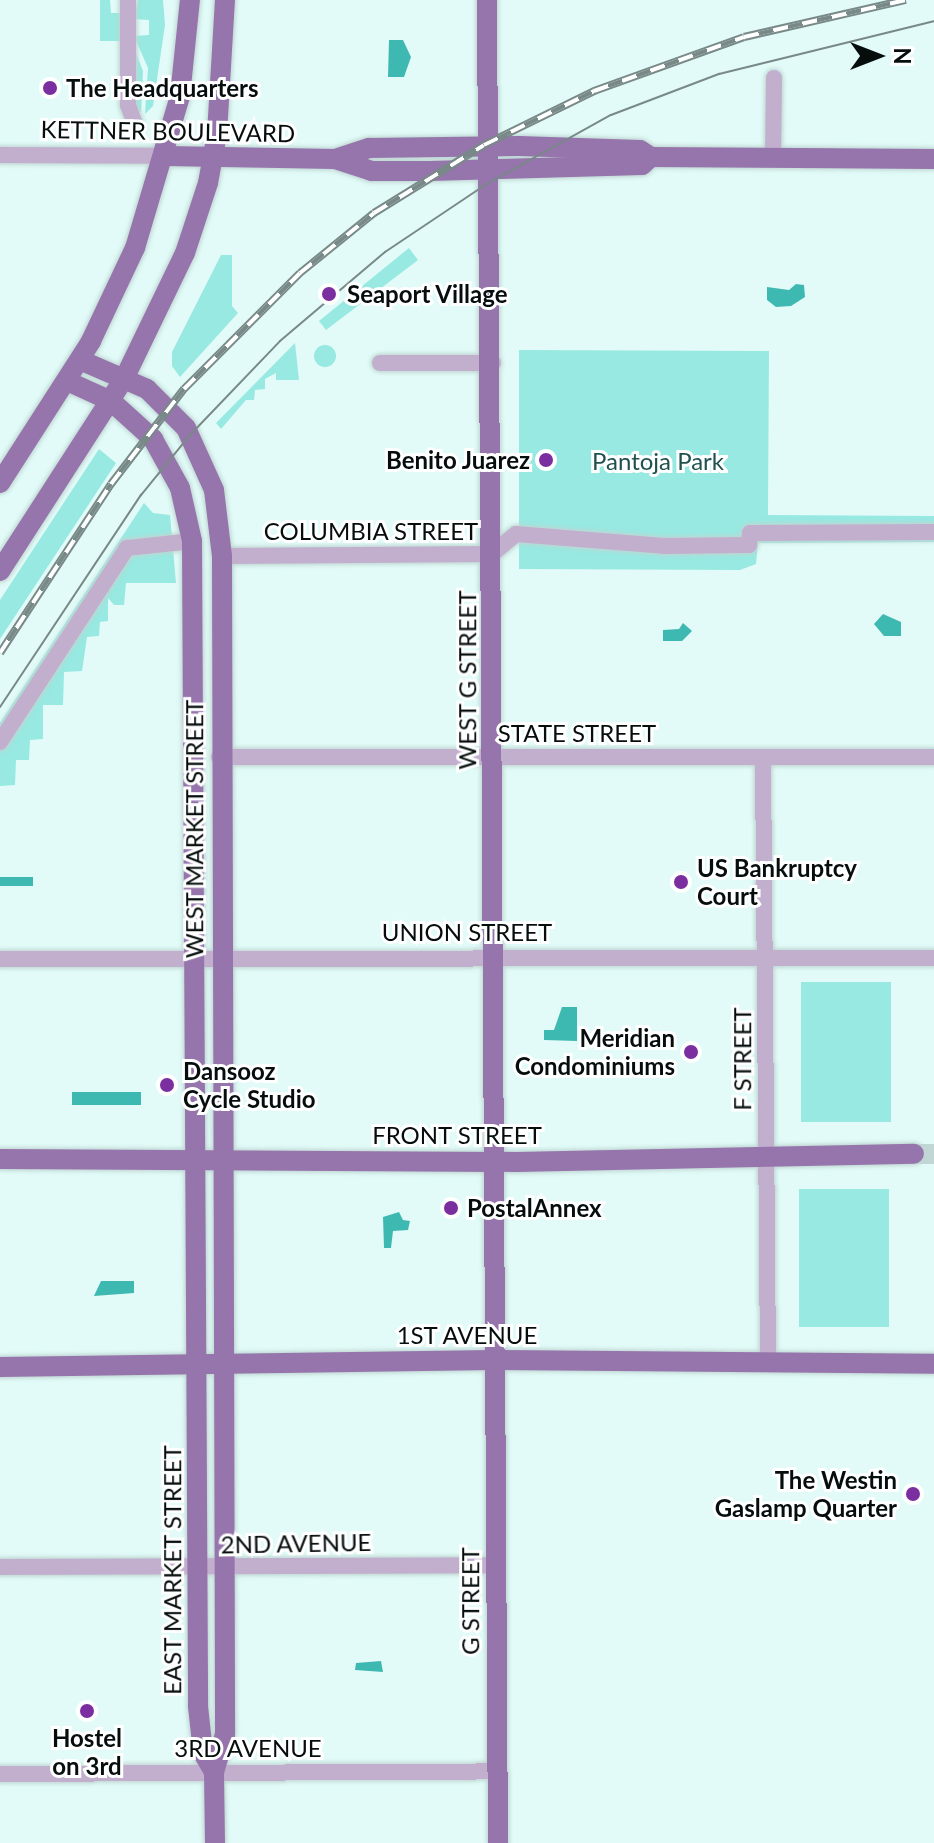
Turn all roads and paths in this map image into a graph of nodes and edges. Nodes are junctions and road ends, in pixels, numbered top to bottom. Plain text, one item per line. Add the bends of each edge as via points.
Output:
1 (128, 0) edge
2 (190, 0) edge
3 (225, 0) edge
4 (487, 0) edge
5 (774, 78) dead end
6 (136, 127) dead end
7 (484, 147) junction
8 (0, 155) edge
9 (165, 156) junction
10 (212, 157) junction
11 (651, 157) junction
12 (335, 159) junction
13 (773, 159) junction
14 (934, 159) edge
15 (484, 170) junction
16 (80, 360) junction
17 (380, 363) dead end
18 (493, 363) junction
19 (125, 377) junction
20 (67, 381) junction
21 (111, 401) junction
22 (0, 483) edge
23 (934, 532) edge
24 (192, 541) junction
25 (492, 554) junction
26 (222, 556) junction
27 (0, 571) edge
28 (194, 680) junction
29 (0, 742) edge
30 (193, 743) junction
31 (493, 756) junction
32 (219, 757) junction
33 (763, 757) junction
34 (934, 757) edge
35 (219, 792) junction
36 (221, 955) junction
37 (492, 957) junction
38 (765, 957) junction
39 (934, 958) edge
40 (0, 959) edge
41 (196, 959) junction
42 (914, 1154) tunnel mouth
43 (766, 1156) junction
44 (0, 1159) edge
45 (197, 1161) junction
46 (222, 1161) junction
47 (492, 1162) junction
48 (494, 1360) junction
49 (768, 1361) junction
50 (198, 1364) junction
51 (224, 1364) junction
52 (934, 1364) edge
53 (0, 1367) edge
54 (198, 1431) junction
55 (224, 1473) junction
56 (496, 1565) junction
57 (0, 1567) edge
58 (225, 1567) junction
59 (199, 1568) junction
60 (497, 1771) junction
61 (214, 1772) junction
62 (0, 1774) edge
63 (215, 1843) edge
64 (498, 1843) edge

1 - 6 street via 128,105
2 - 9 main road via 185,67
3 - 10 main road via 223,91
4 - 7 main road, WEST G STREET
5 - 13 street
7 - 11 main road, KETTNER BOULEVARD via 640,150
7 - 12 main road, KETTNER BOULEVARD via 369,148
7 - 15 main road, WEST G STREET
8 - 9 street, KETTNER BOULEVARD
9 - 10 main road, KETTNER BOULEVARD
9 - 16 main road via 128,265
10 - 12 main road, KETTNER BOULEVARD
10 - 19 main road via 185,253
11 - 13 main road, KETTNER BOULEVARD
11 - 15 main road, KETTNER BOULEVARD via 642,165
12 - 15 main road, KETTNER BOULEVARD via 371,171
13 - 14 main road, KETTNER BOULEVARD
15 - 18 main road, WEST G STREET
16 - 19 main road, WEST MARKET STREET
16 - 20 main road
17 - 18 street
18 - 25 main road, WEST G STREET
19 - 21 main road
19 - 26 main road, WEST MARKET STREET via 169,407 190,435 214,490
20 - 21 main road, WEST MARKET STREET
20 - 22 main road
21 - 24 main road, WEST MARKET STREET via 147,433 168,462 186,503
21 - 27 main road
23 - 25 street, COLUMBIA STREET via 750,533 749,545 664,546 516,534
24 - 28 main road, WEST MARKET STREET
24 - 29 street via 127,548
25 - 26 street, COLUMBIA STREET
25 - 31 main road, WEST G STREET
26 - 32 main road, WEST MARKET STREET
28 - 30 main road, WEST MARKET STREET
28 - 32 main road via 207,699 208,730
30 - 35 main road via 203,751
30 - 41 main road, WEST MARKET STREET
31 - 32 street, STATE STREET
31 - 33 street, STATE STREET
31 - 37 main road, WEST G STREET
32 - 35 main road, WEST MARKET STREET
33 - 34 street, STATE STREET
33 - 38 street, F STREET
35 - 36 main road, WEST MARKET STREET
36 - 37 street, UNION STREET
36 - 41 street, UNION STREET
36 - 46 main road, WEST MARKET STREET
37 - 38 street, UNION STREET
37 - 47 main road, WEST G STREET
38 - 39 street, UNION STREET
38 - 43 street, F STREET
40 - 41 street, UNION STREET
41 - 45 main road, WEST MARKET STREET
42 - 43 main road, FRONT STREET
43 - 47 main road, FRONT STREET
43 - 49 street, F STREET
44 - 45 main road, FRONT STREET
45 - 46 main road, FRONT STREET
45 - 50 main road, WEST MARKET STREET
46 - 47 main road, FRONT STREET
46 - 51 main road, WEST MARKET STREET
47 - 48 main road, WEST G STREET
48 - 49 main road, 1ST AVENUE
48 - 51 main road, 1ST AVENUE
48 - 56 main road, G STREET
49 - 52 main road, 1ST AVENUE
50 - 51 main road, 1ST AVENUE
50 - 53 main road, 1ST AVENUE
50 - 54 main road, EAST MARKET STREET
51 - 55 main road, EAST MARKET STREET
54 - 55 main road via 210,1439 215,1468
54 - 59 main road, EAST MARKET STREET
55 - 58 main road, EAST MARKET STREET
56 - 58 street, 2ND AVENUE
56 - 60 main road, G STREET
57 - 59 street, 2ND AVENUE
58 - 59 street, 2ND AVENUE
58 - 61 main road, EAST MARKET STREET via 225,1734
59 - 61 main road, EAST MARKET STREET via 199,1734
60 - 61 street, 3RD AVENUE
60 - 64 main road, G STREET
61 - 62 street, 3RD AVENUE
61 - 63 main road, EAST MARKET STREET

